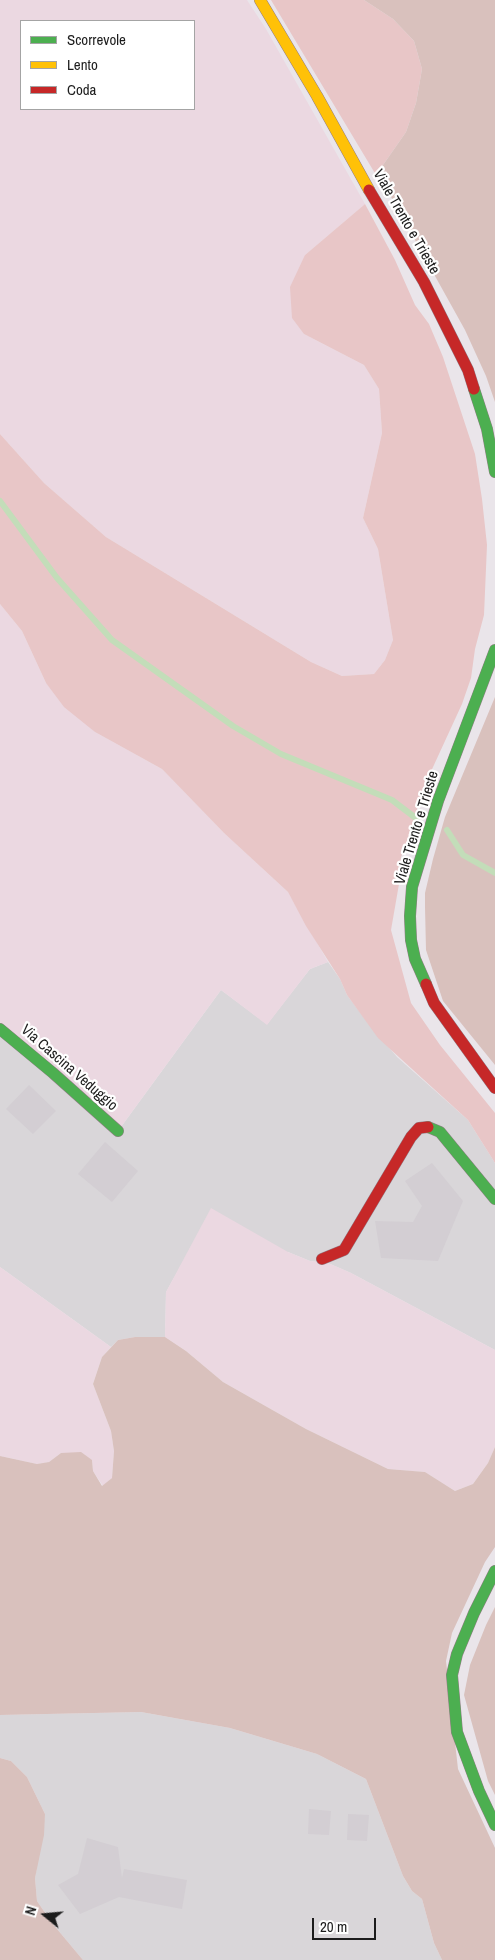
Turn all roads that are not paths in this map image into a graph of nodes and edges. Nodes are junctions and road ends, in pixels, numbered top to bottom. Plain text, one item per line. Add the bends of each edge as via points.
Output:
1 (260, 0) edge
2 (495, 472) edge
3 (495, 650) edge
4 (0, 1029) edge
5 (495, 1088) edge
6 (118, 1131) dead end
7 (495, 1199) edge
8 (322, 1259) dead end
9 (495, 1571) edge
10 (495, 1825) edge

1 - 2 main road, Viale Trento e Trieste via 424,282 468,370 487,429
3 - 5 main road, Viale Trento e Trieste via 438,801 412,887 410,916 415,959 434,1003
4 - 6 main road, Via Cascina Veduggio
7 - 8 main road via 440,1132 430,1127 419,1128 344,1250
9 - 10 main road via 456,1654 452,1675 457,1732

